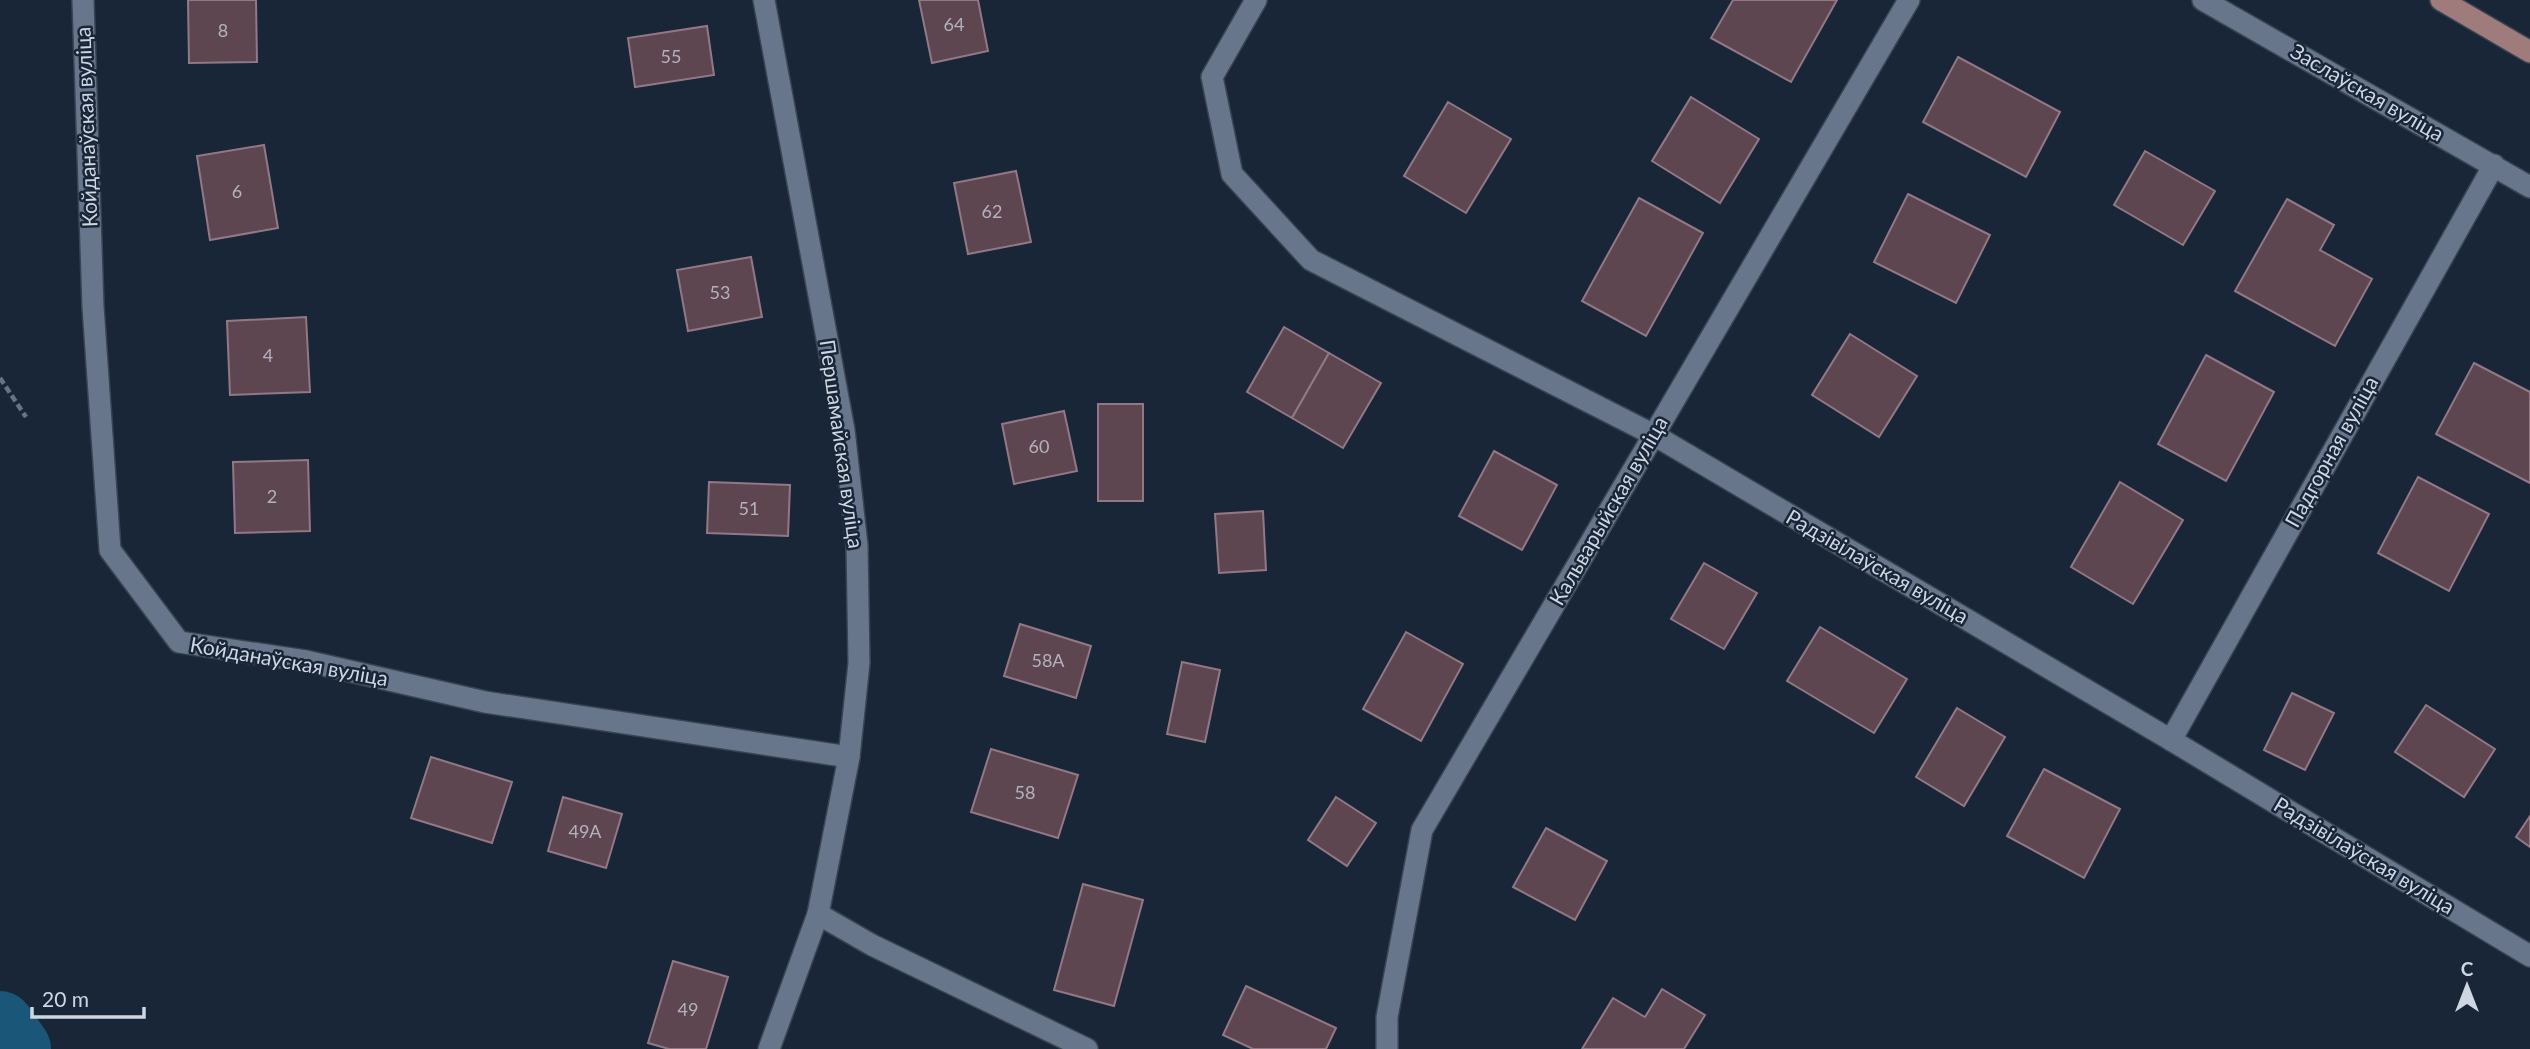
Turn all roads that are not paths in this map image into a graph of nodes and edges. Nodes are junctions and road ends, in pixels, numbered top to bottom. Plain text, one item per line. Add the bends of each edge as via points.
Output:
1 (83, 0) edge
2 (764, 0) edge
3 (1256, 0) edge
4 (1909, 0) edge
5 (2203, 0) edge
6 (2441, 0) edge
7 (2530, 52) edge
8 (2494, 165) junction
9 (2530, 187) edge
10 (1654, 435) junction
11 (2171, 740) junction
12 (849, 757) junction
13 (818, 914) junction
14 (2530, 956) edge
15 (769, 1049) edge
16 (1087, 1049) edge
17 (1387, 1049) edge

1 - 12 street, Койданаўская вуліца via 93,307 110,550 179,642 306,661 485,702
2 - 12 street, Першамайская вуліца via 844,430 853,507 859,663
3 - 10 street, Радзівілаўская вуліца via 1212,77 1232,174 1311,260
4 - 10 street, Кальварыйская вуліца
5 - 8 street, Заслаўская вуліца
6 - 7 main road
8 - 9 street, Заслаўская вуліца
8 - 11 street, Падгорная вуліца
10 - 11 street, Радзівілаўская вуліца
10 - 17 street, Кальварыйская вуліца via 1422,830 1387,1017
11 - 14 street, Радзівілаўская вуліца
12 - 13 street, Першамайская вуліца
13 - 15 street, Першамайская вуліца
13 - 16 street via 872,946

